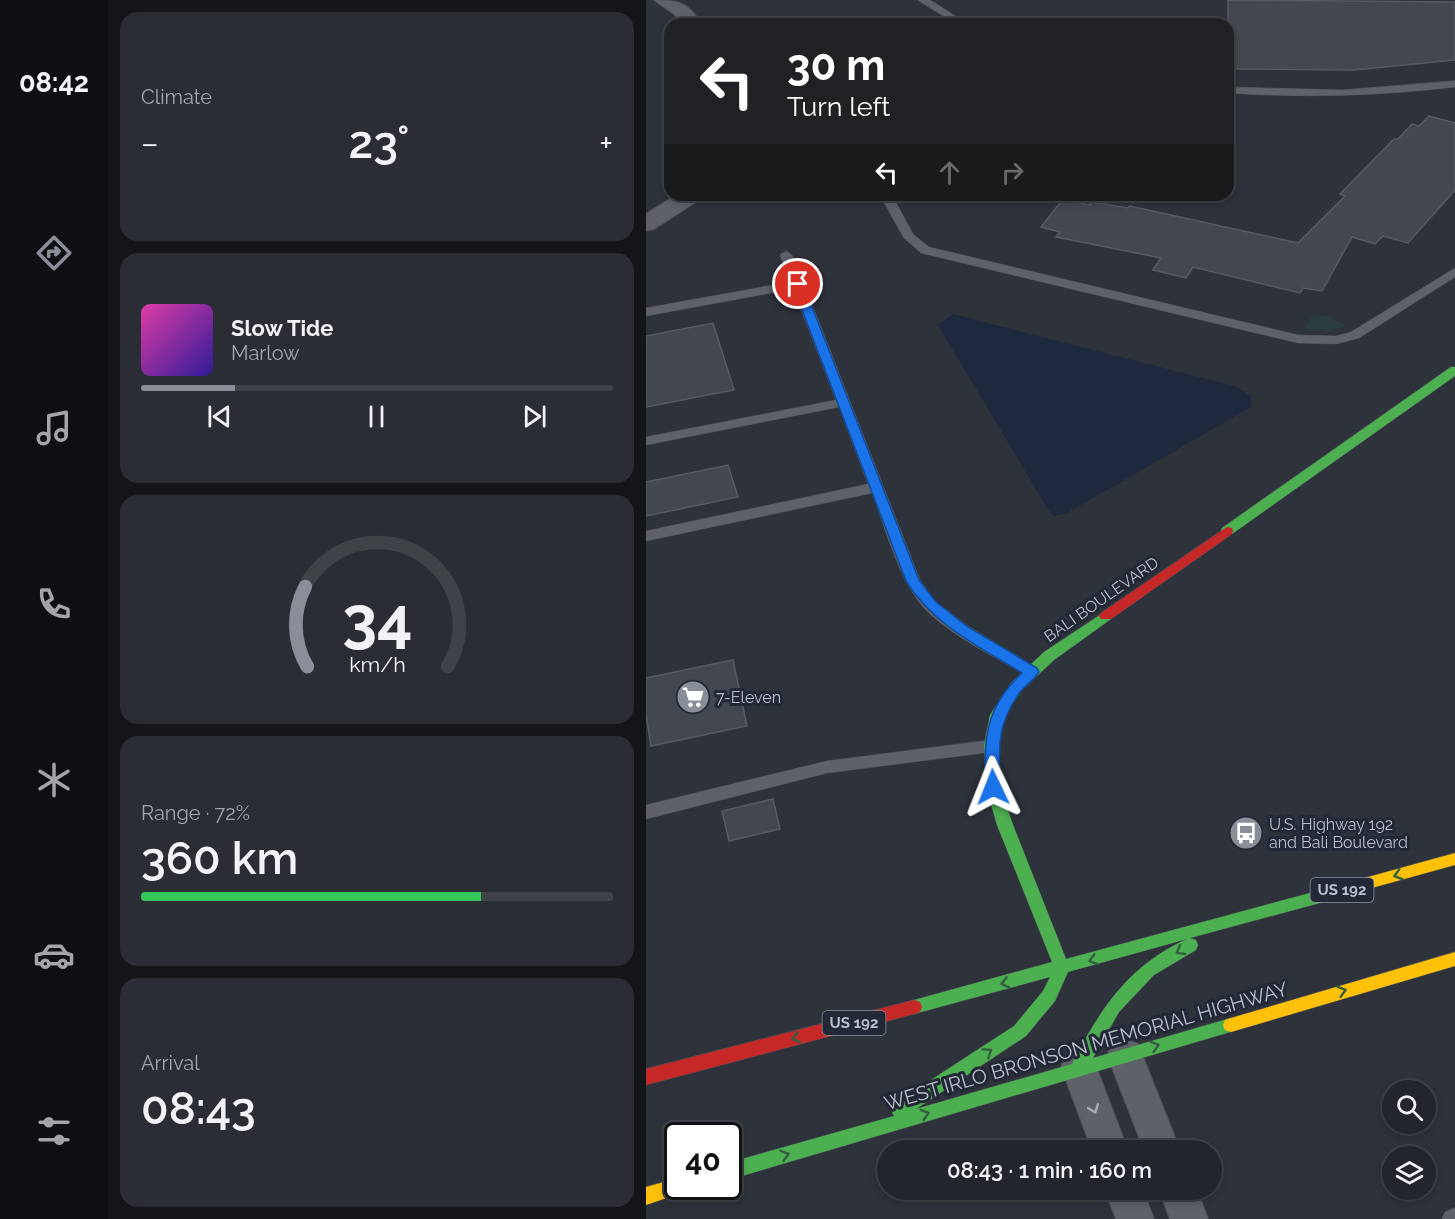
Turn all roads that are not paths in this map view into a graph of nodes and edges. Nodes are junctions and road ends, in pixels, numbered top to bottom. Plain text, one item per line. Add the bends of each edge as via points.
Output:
1 (663, 0) edge
2 (923, 0) edge
3 (688, 18) edge
4 (953, 18) edge
5 (1454, 84) edge
6 (1234, 90) edge
7 (682, 201) edge
8 (889, 201) edge
9 (646, 224) edge
10 (786, 255) dead end
11 (1454, 271) edge
12 (798, 284) junction
13 (646, 312) edge
14 (1454, 370) edge
15 (844, 402) junction
16 (646, 441) edge
17 (877, 487) junction
18 (646, 536) edge
19 (1032, 672) junction
20 (991, 746) junction
21 (646, 812) edge
22 (1454, 859) edge
23 (1230, 922) junction
24 (1454, 959) edge
25 (1062, 968) junction
26 (1124, 1055) junction
27 (1078, 1067) junction
28 (646, 1077) edge
29 (868, 1131) junction
30 (1106, 1140) edge
31 (1158, 1140) edge
32 (742, 1168) edge
33 (664, 1190) edge
34 (646, 1196) edge
35 (1128, 1200) edge
36 (1182, 1200) edge
37 (1135, 1219) edge
38 (1189, 1219) edge

1 - 3 street
2 - 4 lane
5 - 6 lane via 1349,94
7 - 9 street
8 - 11 lane via 908,236 925,250 1298,339 1336,340 1355,335
10 - 12 lane
12 - 13 lane
12 - 15 lane
14 - 19 main road, BALI BOULEVARD via 1049,656
15 - 16 lane
15 - 17 lane
17 - 18 lane
17 - 19 lane via 913,581 931,606
19 - 20 main road, BALI BOULEVARD via 1016,686 997,715
20 - 21 lane via 827,767
20 - 25 main road, BALI BOULEVARD via 993,787 1005,825
22 -> 23 main road, US 192
23 -> 25 main road, US 192
23 -> 27 main road via 1148,970 1113,1008
26 -> 24 main road, WEST IRLO BRONSON MEMORIAL HIGHWAY
25 -> 28 main road, US 192
29 -> 25 main road via 1020,1031 1049,996
26 - 27 main road, WEST IRLO BRONSON MEMORIAL HIGHWAY
26 - 31 street
29 -> 27 main road, WEST IRLO BRONSON MEMORIAL HIGHWAY
27 -> 30 street
32 -> 29 main road, WEST IRLO BRONSON MEMORIAL HIGHWAY
33 - 34 main road
35 - 37 street
36 - 38 street

